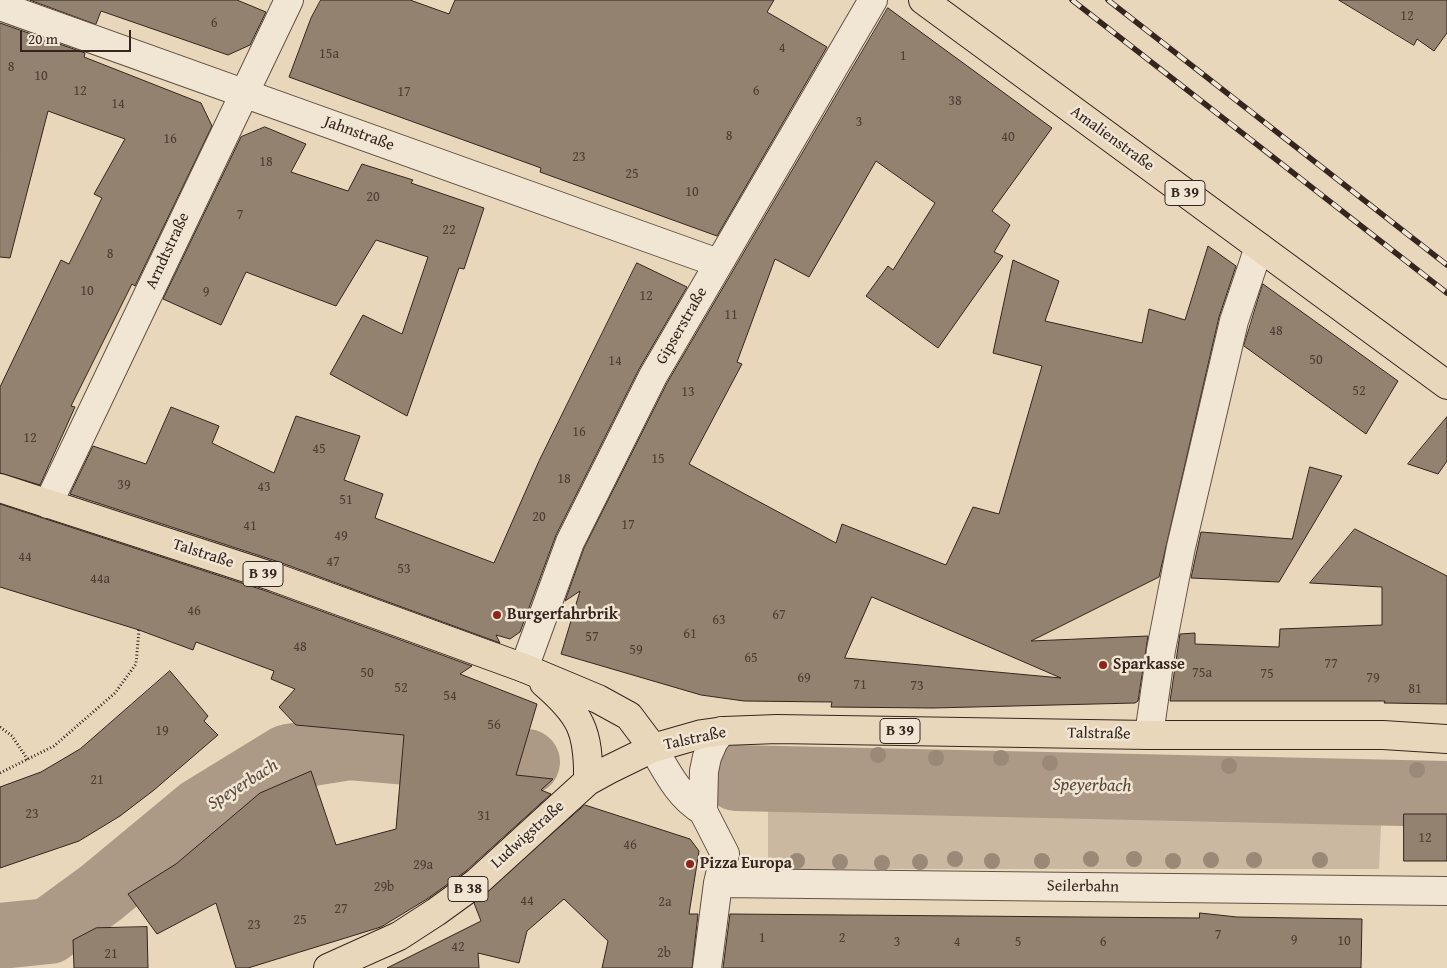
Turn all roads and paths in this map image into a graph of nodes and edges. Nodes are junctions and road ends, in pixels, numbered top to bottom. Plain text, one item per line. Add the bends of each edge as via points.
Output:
1 (289, 0) edge
2 (874, 0) edge
3 (923, 0) edge
4 (0, 6) edge
5 (243, 93) junction
6 (1259, 247) junction
7 (718, 263) junction
8 (1447, 385) edge
9 (0, 488) edge
10 (48, 504) junction
11 (139, 630) dead end
12 (524, 668) junction
13 (0, 727) edge
14 (722, 732) junction
15 (1149, 735) junction
16 (1447, 739) edge
17 (653, 748) junction
18 (28, 760) junction
19 (0, 773) edge
20 (588, 781) junction
21 (702, 811) junction
22 (718, 883) junction
23 (1447, 891) edge
24 (328, 968) edge
25 (707, 968) edge

1 - 5 street, Arndtstraße
2 - 7 street, Gipserstraße
3 - 6 main road, Amalienstraße / B 39
4 - 5 street, Jahnstraße
5 - 7 street, Jahnstraße
5 - 10 street, Arndtstraße
6 - 8 main road, Amalienstraße / B 39
6 - 15 street via 1234,321 1183,537 1161,650
7 - 12 street, Gipserstraße via 653,376 570,542
9 - 10 main road, Talstraße / B 39
10 - 12 main road, Talstraße / B 39 via 274,577
11 - 18 path via 136,664 115,693 54,746
12 - 17 main road, Talstraße / B 39 via 598,698 629,716
12 - 20 main road via 559,696 578,718 588,755
13 - 18 path via 12,736
14 - 15 main road, Talstraße / B 39 via 807,730
14 - 17 main road, Talstraße / B 39
14 - 21 street via 707,756
15 - 16 main road, Talstraße / B 39 via 1383,735
17 - 20 main road, Ludwigstraße
17 - 21 street via 676,786 693,806
18 - 19 path
20 - 24 main road, Ludwigstraße / B 38 via 476,883 436,912 398,936
21 - 22 street via 725,854
22 - 23 street, Seilerbahn
22 - 25 street

